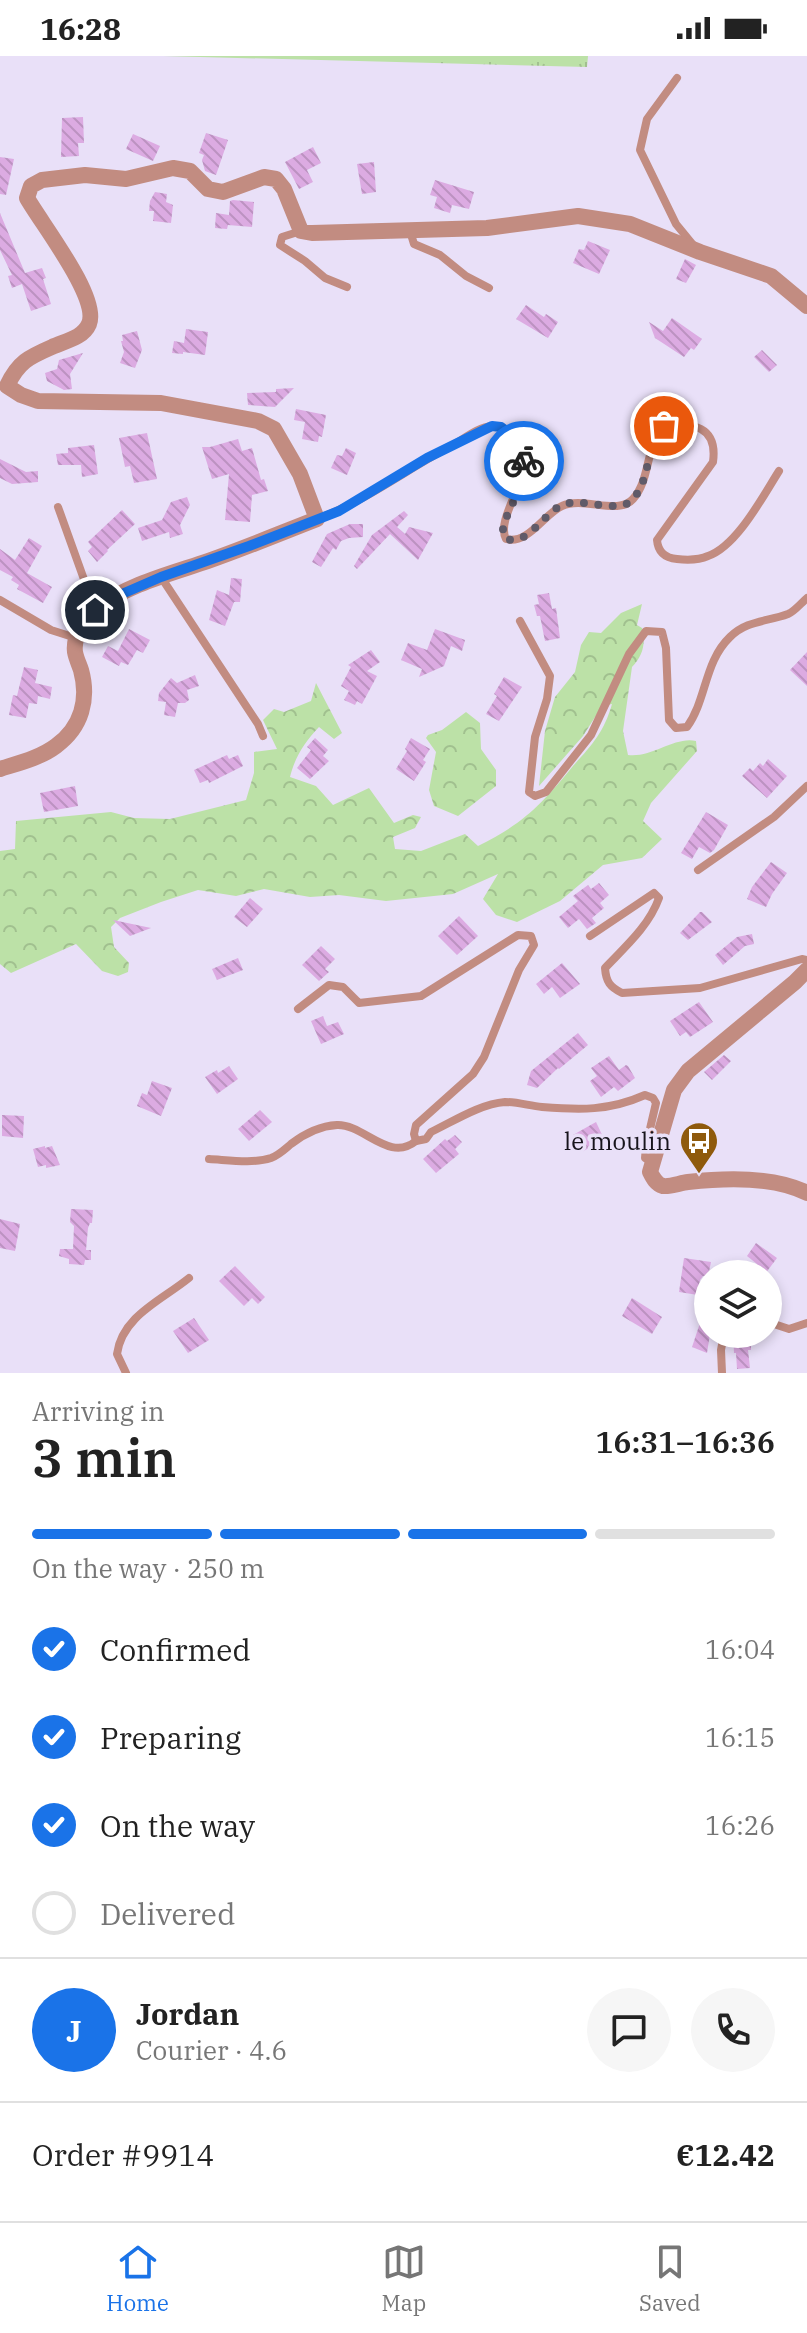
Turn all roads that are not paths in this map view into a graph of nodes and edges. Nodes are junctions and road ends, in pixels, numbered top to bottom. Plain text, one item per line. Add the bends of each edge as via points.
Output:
1 (677, 78) dead end
2 (301, 231) junction
3 (403, 231) junction
4 (700, 252) junction
5 (347, 287) dead end
6 (489, 288) dead end
7 (807, 306) edge
8 (4, 385) edge
9 (779, 471) dead end
10 (58, 507) dead end
11 (317, 519) junction
12 (161, 577) junction
13 (807, 598) edge
14 (0, 600) edge
15 (95, 610) junction
16 (520, 621) dead end
17 (76, 638) junction
18 (263, 736) dead end
19 (0, 769) edge
20 (807, 786) edge
21 (698, 870) dead end
22 (590, 936) dead end
23 (807, 960) edge
24 (807, 970) edge
25 (298, 1009) dead end
26 (416, 1141) junction
27 (209, 1159) dead end
28 (652, 1162) junction
29 (807, 1193) edge
30 (189, 1278) dead end
31 (807, 1323) edge
32 (782, 1327) edge
33 (721, 1348) edge
34 (126, 1373) edge
35 (722, 1373) edge

1 - 4 lane via 647,119 640,150 676,224
2 - 3 street
2 - 5 lane via 282,237 280,245 325,278
2 - 8 street via 276,179 264,177 223,192 208,189 190,171 173,168 126,179 85,175 42,180 31,186 27,198 92,310 82,334 29,357
3 - 4 street via 487,228 578,216 630,224
3 - 6 lane via 414,244
4 - 7 street via 771,276
8 - 11 street via 38,401 161,403 258,421 274,429 300,474
9 - 11 lane via 724,546 691,559 663,555 657,540 713,462 711,440 691,424 664,426 656,434 640,488 626,505 578,501 560,506 513,541 506,539 503,525 524,468 524,453 521,442 501,427 492,426 427,458
10 - 15 lane
11 - 12 street
12 - 15 street
12 - 18 lane
13 - 16 lane via 790,613 747,624 729,637 712,660 696,715 687,727 676,728 669,720 662,632 646,631 629,654 591,735 546,792 535,796 529,792 535,737 550,676
14 - 17 lane via 51,630
15 - 17 street
17 - 19 street via 85,702 75,728 32,759
20 - 21 lane via 774,817
22 - 23 lane via 654,893 659,898 654,912 605,968 611,988 622,993 700,988
24 - 28 street via 688,1071 674,1090
25 - 26 lane via 329,985 343,987 359,1003 421,996 518,935 531,936 534,945 484,1057 473,1074 416,1125
26 - 27 lane via 397,1149 350,1127 328,1126 270,1158
26 - 28 lane via 492,1104 601,1109 645,1095 656,1103 645,1158
28 - 29 street via 650,1172 663,1186 753,1179
30 - 34 lane via 143,1311 123,1334 117,1354
31 - 32 lane
33 - 35 lane

